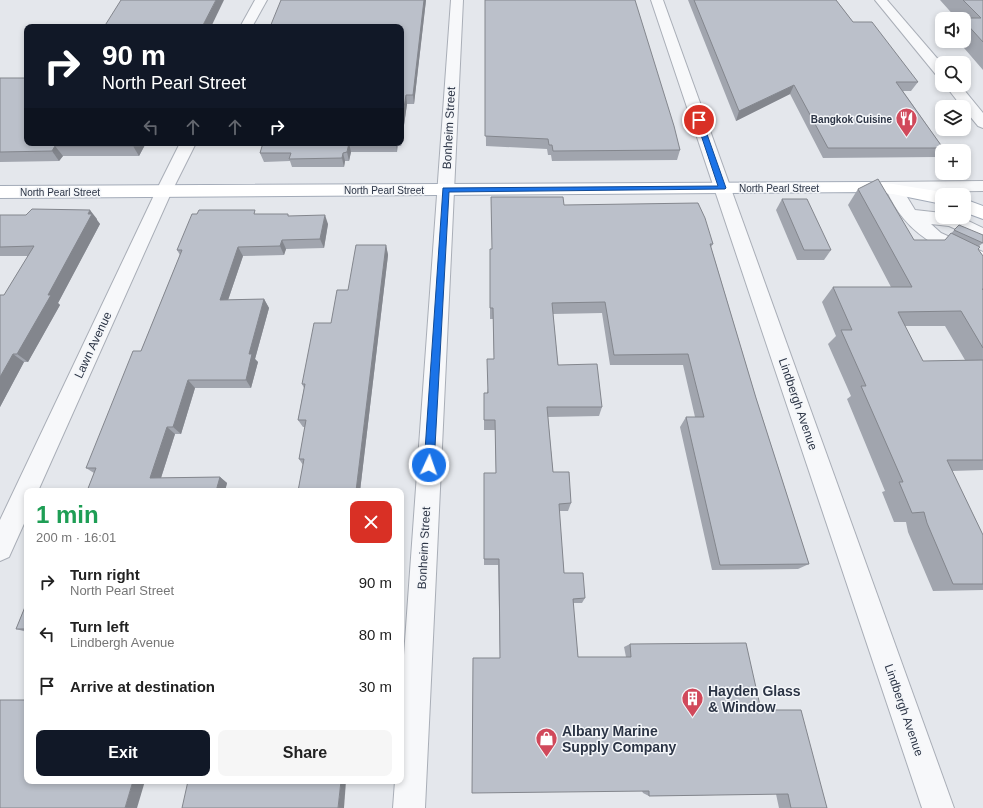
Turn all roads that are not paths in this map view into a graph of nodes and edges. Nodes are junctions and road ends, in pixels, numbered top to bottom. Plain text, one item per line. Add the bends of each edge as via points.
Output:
1 (261, 0) edge
2 (457, 0) edge
3 (658, 0) edge
4 (881, 0) edge
5 (248, 24) edge
6 (935, 65) edge
7 (958, 92) edge
8 (983, 123) edge
9 (186, 146) edge
10 (983, 186) edge
11 (868, 187) junction
12 (722, 188) junction
13 (894, 189) junction
14 (445, 190) junction
15 (164, 191) junction
16 (0, 192) edge
17 (935, 197) edge
18 (971, 208) edge
19 (983, 213) edge
20 (910, 215) junction
21 (983, 235) edge
22 (983, 259) edge
23 (28, 488) edge
24 (24, 496) edge
25 (0, 548) edge
26 (409, 808) edge
27 (938, 808) edge

1 - 5 street
2 - 14 street, Bonheim Street
3 - 12 street, Lindbergh Avenue
4 - 6 street
7 - 8 street
9 - 15 street, Lawn Avenue
10 - 11 street, North Pearl Street
11 - 12 main road, North Pearl Street
11 - 13 main road
12 - 14 main road, North Pearl Street
12 - 27 street, Lindbergh Avenue
13 - 17 main road
13 - 20 street
14 - 15 main road, North Pearl Street
14 - 26 street, Bonheim Street
15 - 16 main road, North Pearl Street
15 - 23 street, Lawn Avenue
18 - 19 main road
20 - 21 street via 954,221
20 - 22 street via 935,237 976,258
24 - 25 street, Lawn Avenue

